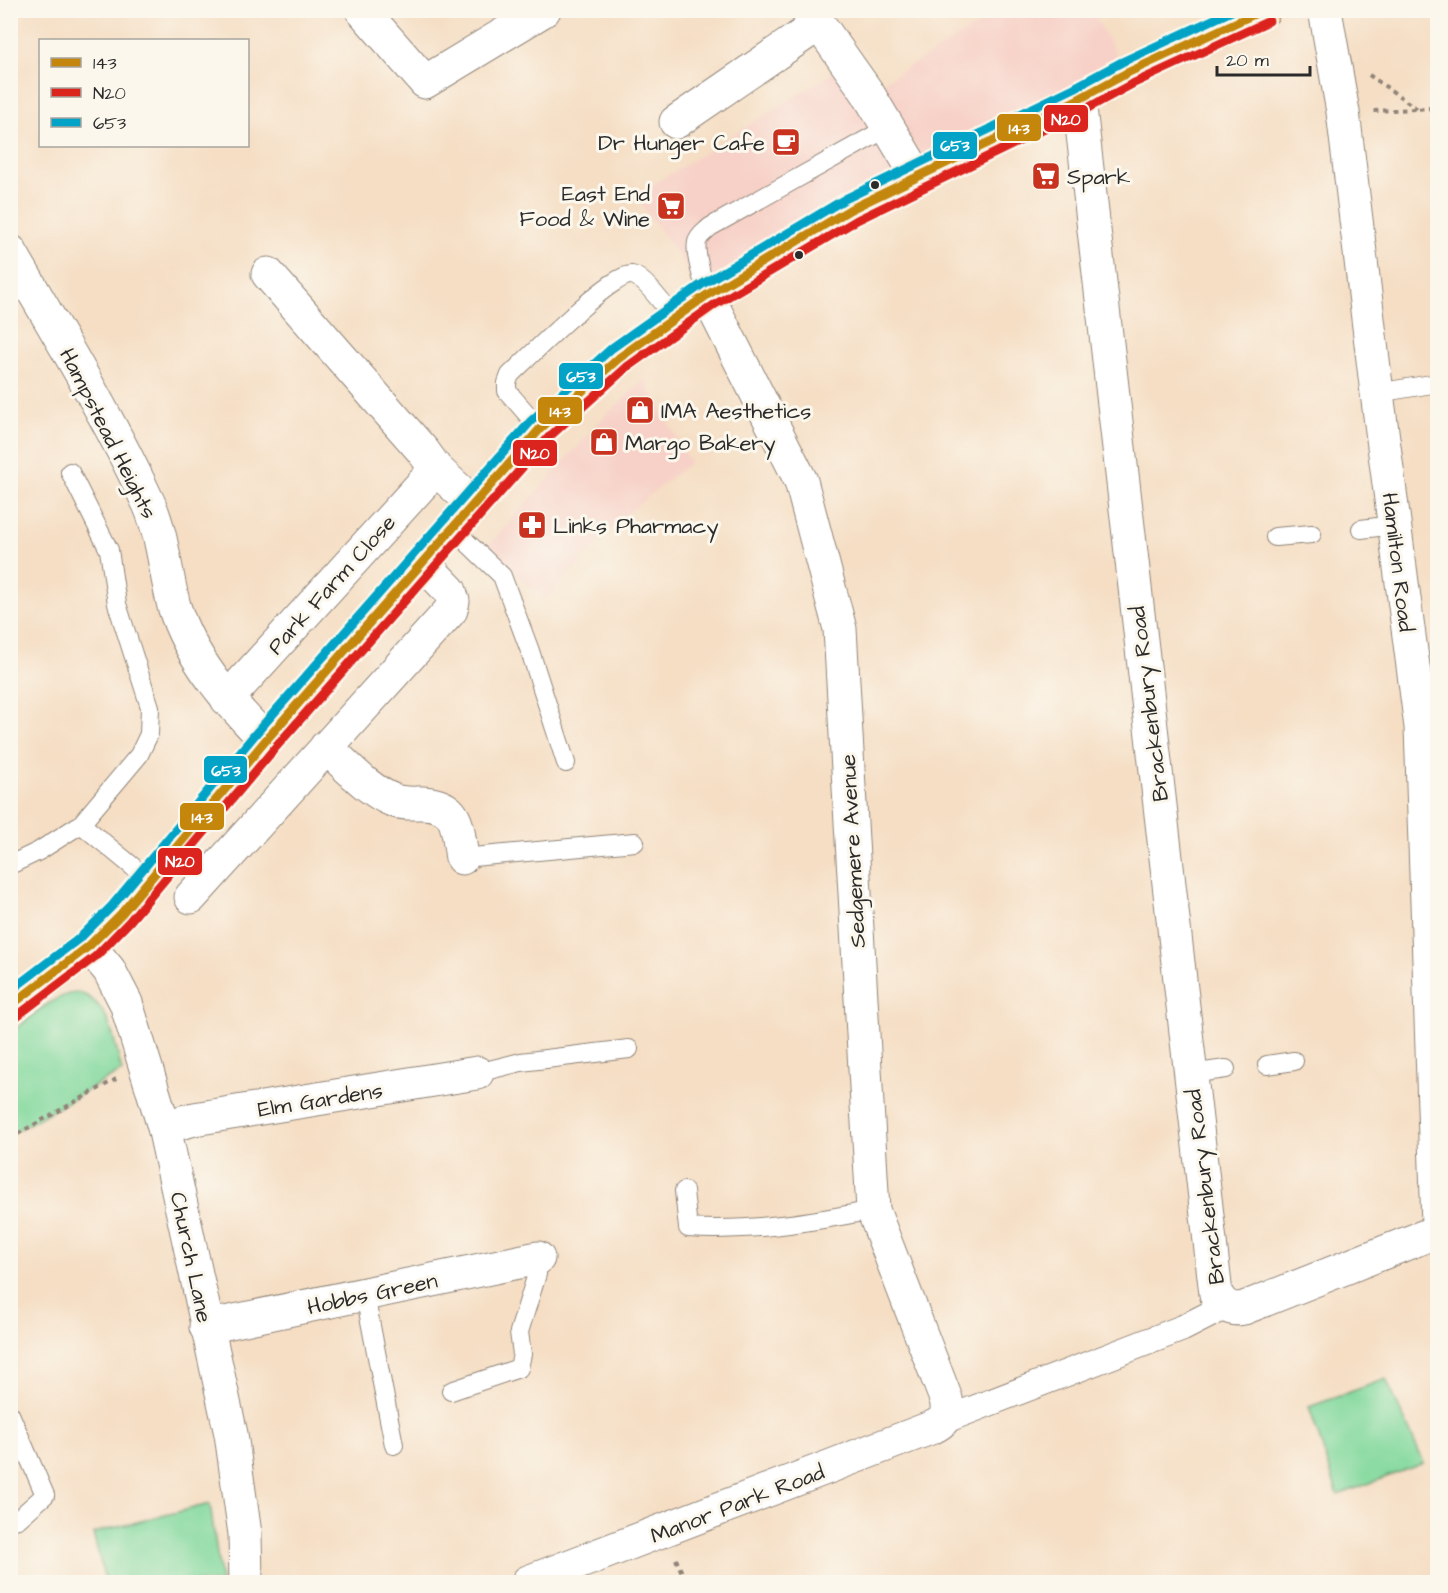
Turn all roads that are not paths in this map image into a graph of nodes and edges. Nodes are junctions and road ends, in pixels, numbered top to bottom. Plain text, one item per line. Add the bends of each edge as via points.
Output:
1 (362, 10) edge
2 (544, 10) edge
3 (1264, 10) edge
4 (1325, 10) edge
5 (813, 17) edge
6 (1079, 99) junction
7 (676, 122) dead end
8 (889, 127) junction
9 (918, 177) junction
10 (10, 251) edge
11 (268, 274) dead end
12 (707, 295) junction
13 (674, 318) junction
14 (1437, 383) edge
15 (1377, 393) junction
16 (540, 429) junction
17 (436, 469) junction
18 (70, 472) dead end
19 (474, 504) junction
20 (1394, 525) junction
21 (452, 528) junction
22 (1362, 529) dead end
23 (1312, 534) dead end
24 (1275, 537) dead end
25 (422, 562) junction
26 (227, 699) junction
27 (1429, 726) edge
28 (266, 740) junction
29 (326, 747) junction
30 (566, 763) dead end
31 (81, 824) junction
32 (635, 842) dead end
33 (1431, 854) edge
34 (462, 858) joint
35 (10, 865) edge
36 (149, 880) junction
37 (192, 897) dead end
38 (89, 946) junction
39 (1433, 957) edge
40 (10, 1006) edge
41 (629, 1049) dead end
42 (1294, 1061) dead end
43 (1267, 1065) dead end
44 (1226, 1070) dead end
45 (477, 1073) joint
46 (1190, 1074) junction
47 (164, 1127) junction
48 (684, 1191) dead end
49 (873, 1210) junction
50 (1437, 1225) edge
51 (1437, 1231) edge
52 (538, 1258) joint
53 (365, 1295) junction
54 (1226, 1306) junction
55 (206, 1327) junction
56 (451, 1391) dead end
57 (10, 1414) edge
58 (945, 1420) junction
59 (394, 1444) dead end
60 (10, 1521) edge
61 (246, 1582) edge
62 (528, 1582) edge

1 - 2 street via 425,82
3 - 6 main road
4 - 15 street, Hamilton Road via 1344,112
5 - 7 street
5 - 8 street
6 - 9 main road
6 - 46 street, Brackenbury Road
8 - 9 street
8 - 12 lane via 700,236 697,254
9 - 12 main road via 851,209
10 - 26 street, Hampstead Heights via 96,398 150,506 179,621
11 - 17 street
12 - 13 main road
12 - 49 street, Sedgemere Avenue via 801,481 840,629
13 - 16 main road via 619,358
13 - 16 lane via 642,280 632,274 623,275 580,309 510,375 507,383 507,391
14 - 15 lane
15 - 20 street, Hamilton Road
16 - 19 main road
17 - 19 street
17 - 26 street, Park Farm Close
18 - 31 lane via 109,550 117,604 150,707 149,734 139,755
19 - 21 main road
20 - 22 lane
20 - 27 street, Hamilton Road
21 - 25 main road
21 - 30 lane via 502,576
23 - 24 lane
25 - 28 main road
25 - 29 street via 450,591 451,610
26 - 28 street, Hampstead Heights
27 - 33 street, Hamilton Road
28 - 36 main road
29 - 34 street via 378,792 397,802 437,804 448,810 455,819
29 - 37 street
31 - 35 lane
31 - 36 lane
32 - 34 lane
33 - 39 street, Hamilton Road
36 - 38 main road
38 - 40 main road
38 - 47 street, Church Lane via 117,983 126,1004
39 - 50 street, Hamilton Road
41 - 45 lane via 521,1062
42 - 43 lane
44 - 46 lane
45 - 47 street, Elm Gardens
46 - 54 street, Brackenbury Road via 1214,1286
47 - 55 street, Church Lane
48 - 49 lane via 688,1228 806,1223
49 - 58 street, Sedgemere Avenue via 946,1399
51 - 54 street via 1244,1308
52 - 53 street, Hobbs Green
52 - 56 lane via 537,1274 519,1332 519,1368
53 - 55 street, Hobbs Green
53 - 59 lane
54 - 58 street via 1183,1328
55 - 61 street, Church Lane via 238,1476
57 - 60 lane via 45,1495 18,1519
58 - 62 street, Manor Park Road

